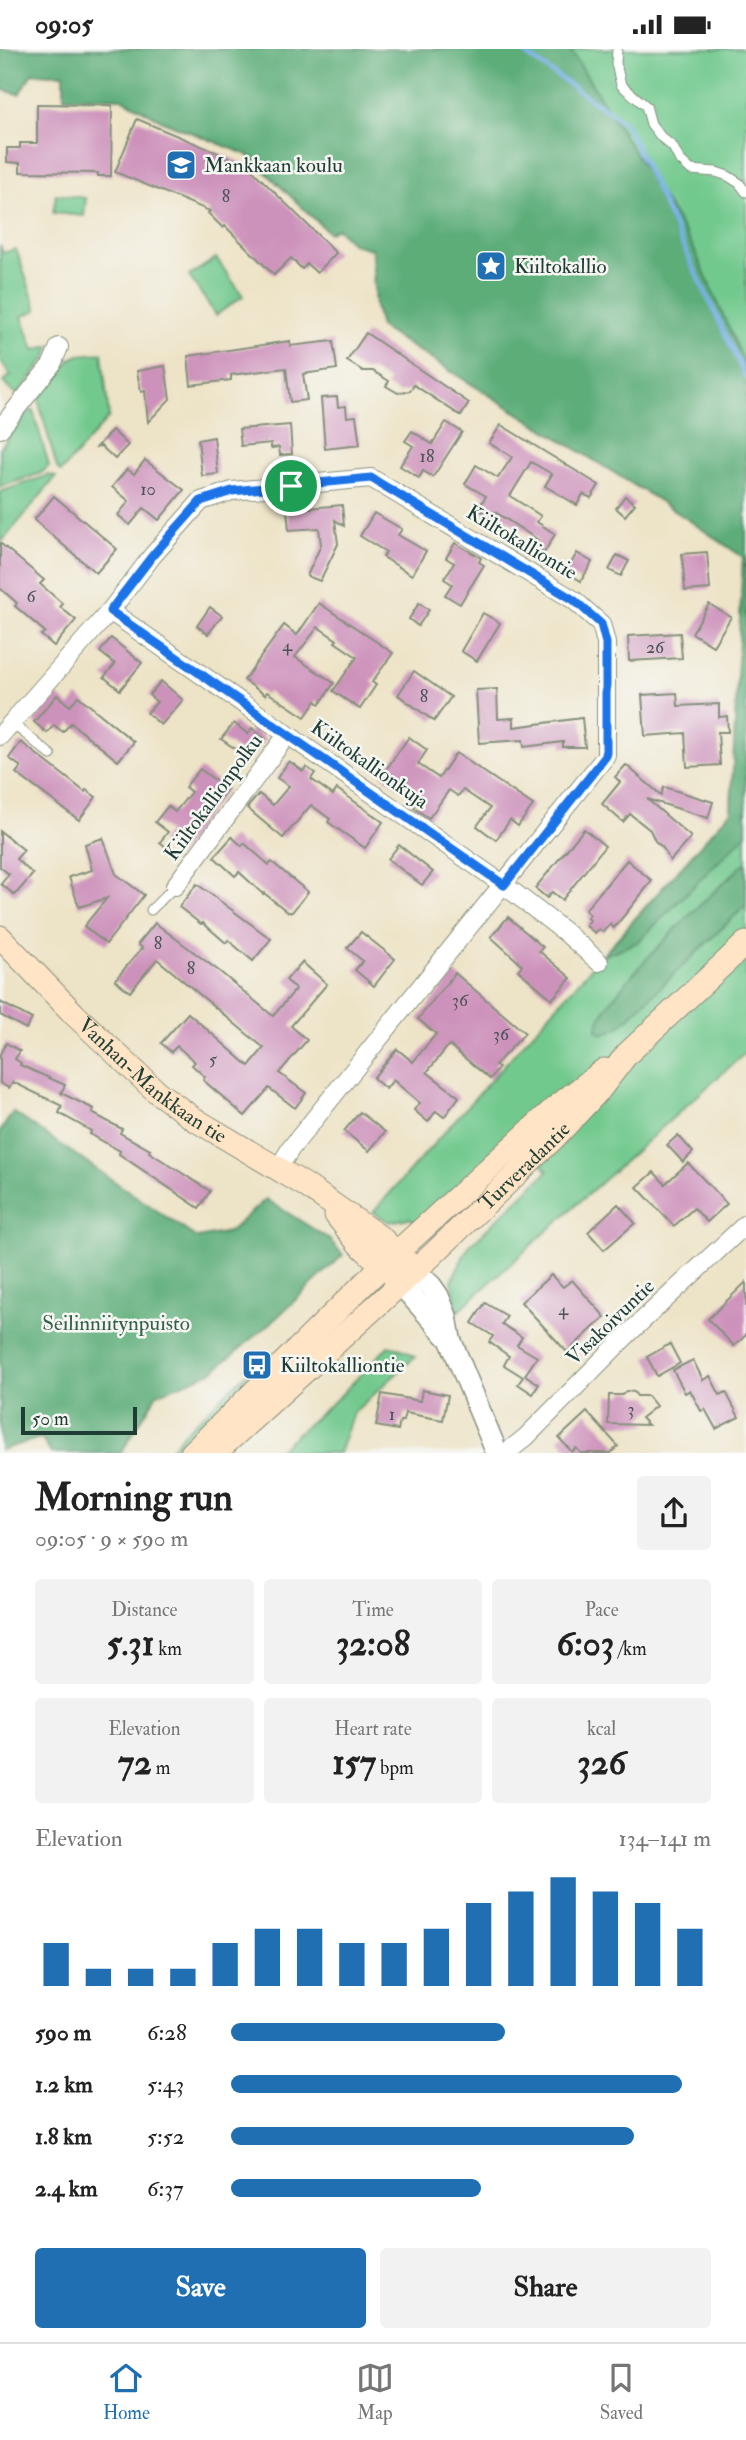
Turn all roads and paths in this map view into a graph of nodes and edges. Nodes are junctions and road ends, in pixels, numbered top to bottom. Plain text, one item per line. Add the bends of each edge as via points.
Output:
1 (617, 49) edge
2 (746, 192) edge
3 (59, 347) dead end
4 (0, 429) edge
5 (110, 611) junction
6 (6, 729) edge
7 (287, 735) junction
8 (51, 755) dead end
9 (504, 885) junction
10 (175, 886) joint
11 (151, 910) dead end
12 (0, 937) edge
13 (746, 943) edge
14 (599, 962) dead end
15 (627, 1054) junction
16 (278, 1168) junction
17 (746, 1224) edge
18 (390, 1259) junction
19 (407, 1276) junction
20 (192, 1453) edge
21 (215, 1453) edge
22 (497, 1453) edge
23 (506, 1453) edge

1 - 2 lane via 621,85 646,106 651,124 679,159 691,170 729,176
3 - 4 street via 52,364
5 - 6 street, Kiiltokalliontie
5 - 7 street, Kiiltokallionkuja
5 - 9 street, Kiiltokalliontie via 201,501 232,491 371,478 574,600 601,624 606,643 606,756
6 - 8 lane
7 - 9 street, Kiiltokallionkuja
7 - 10 street, Kiiltokallionpolku
9 - 14 street, Kiiltokallionkuja
9 - 16 street, Kiiltokalliontie
10 - 11 lane
12 - 16 main road, Vanhan-Mankkaan tie via 157,1092
13 - 15 main road, Turveradantie
15 - 18 main road, Turveradantie via 555,1108
15 - 19 main road, Turveradantie via 555,1137
16 - 18 main road, Vanhan-Mankkaan tie via 323,1199 358,1243
17 - 23 street, Visakoivuntie
18 - 19 main road, Vanhan-Mankkaan tie
18 - 20 main road, Turveradantie
19 - 21 main road, Turveradantie
19 - 22 street via 450,1339

